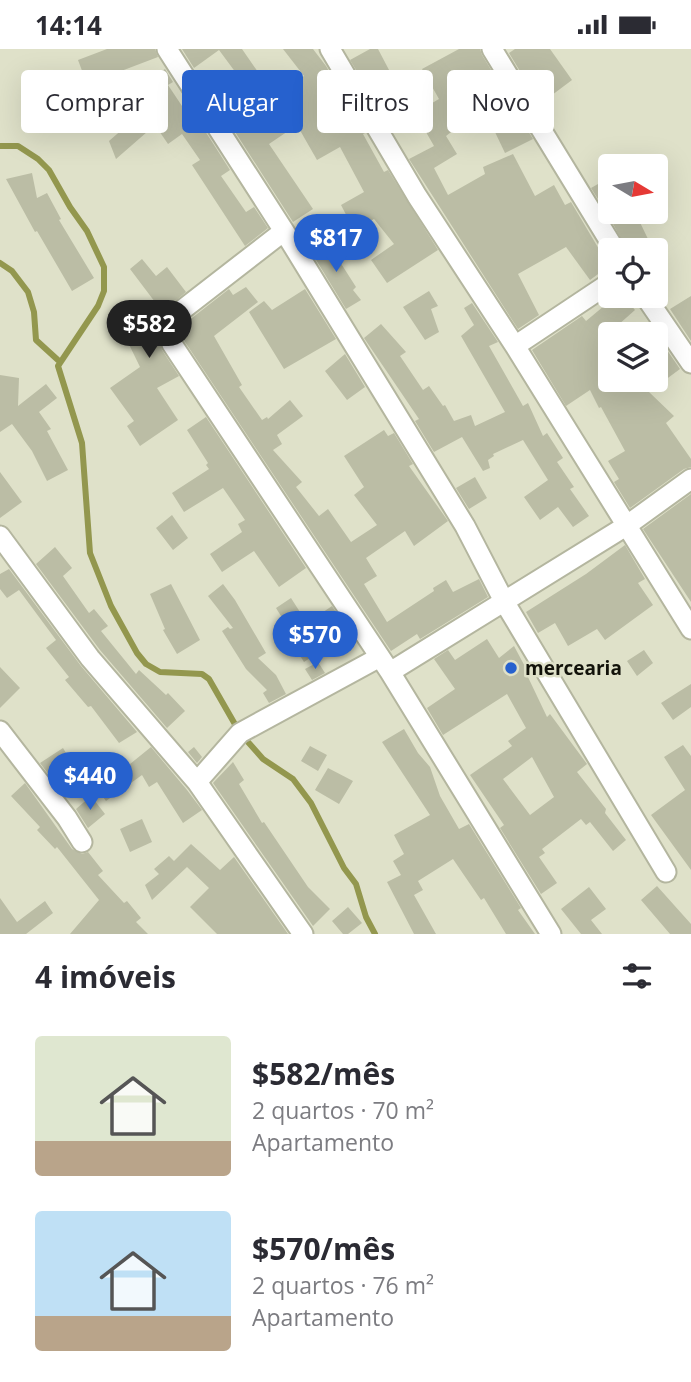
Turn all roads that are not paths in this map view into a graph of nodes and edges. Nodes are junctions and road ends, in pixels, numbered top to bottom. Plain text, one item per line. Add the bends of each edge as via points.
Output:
1 (167, 49) edge
2 (330, 49) edge
3 (492, 49) edge
4 (284, 231) junction
5 (608, 238) edge
6 (598, 291) edge
7 (653, 308) edge
8 (515, 346) junction
9 (691, 363) edge
10 (691, 479) edge
11 (626, 526) junction
12 (0, 537) edge
13 (505, 603) junction
14 (691, 629) edge
15 (385, 664) junction
16 (0, 731) edge
17 (197, 782) junction
18 (82, 842) dead end
19 (666, 872) dead end
20 (303, 934) edge
21 (551, 934) edge

1 - 4 street
2 - 8 street via 417,196
3 - 5 street
4 - 13 street via 465,526
4 - 15 street via 173,317 168,329 172,344
6 - 8 street
7 - 9 street
8 - 11 street
10 - 11 street
11 - 13 street
11 - 14 street
12 - 17 street via 90,659
13 - 15 street
13 - 19 street
15 - 17 street via 240,733
15 - 21 street
16 - 18 street
17 - 20 street

